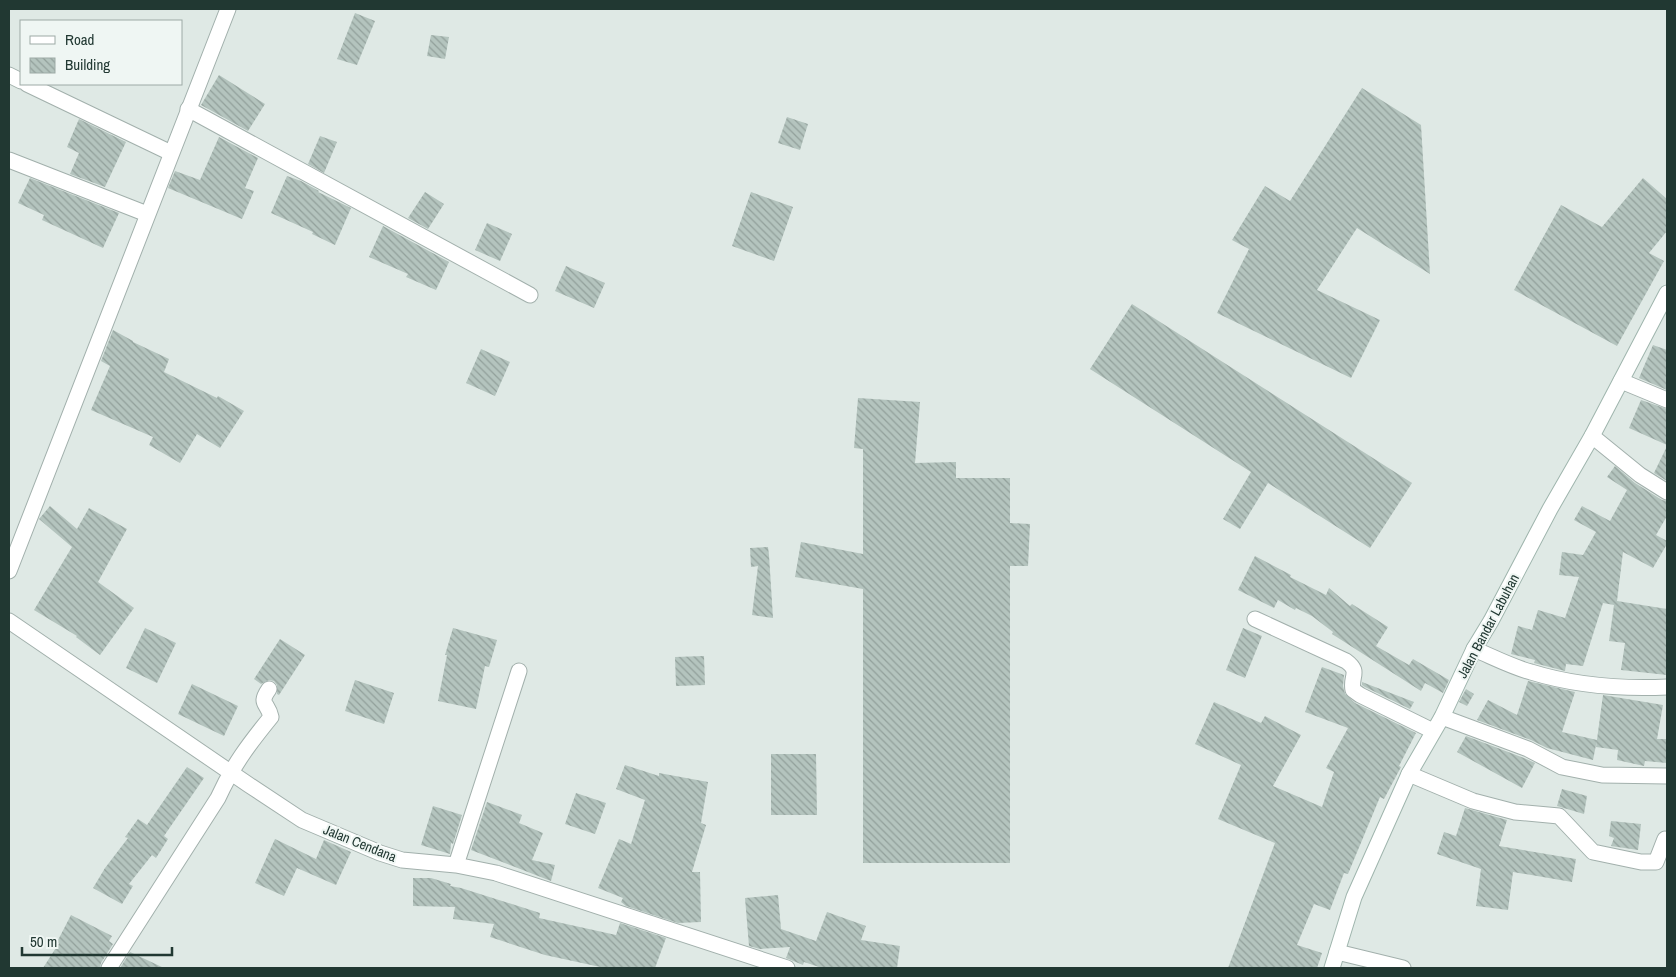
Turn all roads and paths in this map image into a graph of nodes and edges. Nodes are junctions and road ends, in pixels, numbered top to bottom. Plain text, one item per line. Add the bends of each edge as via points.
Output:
1 (228, 9) edge
2 (29, 85) edge
3 (188, 109) junction
4 (171, 153) junction
5 (9, 160) edge
6 (147, 214) junction
7 (1667, 293) edge
8 (530, 296) dead end
9 (1621, 381) junction
10 (1667, 400) edge
11 (1592, 436) junction
12 (1667, 492) edge
13 (9, 571) edge
14 (1255, 619) dead end
15 (9, 621) edge
16 (1474, 649) junction
17 (519, 671) dead end
18 (1667, 687) edge
19 (269, 689) dead end
20 (1442, 717) junction
21 (1433, 731) junction
22 (230, 772) junction
23 (1409, 774) junction
24 (1667, 776) edge
25 (1667, 840) edge
26 (456, 865) junction
27 (1337, 952) junction
28 (109, 968) edge
29 (786, 968) edge
30 (1332, 968) edge
31 (1403, 968) edge

1 - 3 street
2 - 4 street
3 - 4 street
3 - 8 street
4 - 6 street
5 - 6 street
6 - 13 street
7 - 9 street, Jalan Bandar Labuhan
9 - 10 street
9 - 11 street, Jalan Bandar Labuhan
11 - 12 street via 1640,475
11 - 16 street, Jalan Bandar Labuhan
14 - 21 street via 1346,661 1355,671 1353,690
15 - 22 street, Jalan Cendana
16 - 18 street via 1559,680 1594,686
16 - 20 street, Jalan Bandar Labuhan
17 - 26 street
19 - 22 street via 263,699 271,716
20 - 21 street, Jalan Bandar Labuhan
20 - 24 street via 1528,749 1562,767 1602,775
21 - 23 street, Jalan Bandar Labuhan
22 - 26 street, Jalan Cendana via 302,820 380,854 402,860
22 - 28 street via 218,798
23 - 25 street via 1473,801 1515,812 1559,816 1593,852 1656,862
23 - 27 street, Jalan Bandar Labuhan via 1354,897
26 - 29 street, Jalan Cendana via 496,873
27 - 30 street, Jalan Bandar Labuhan
27 - 31 street

